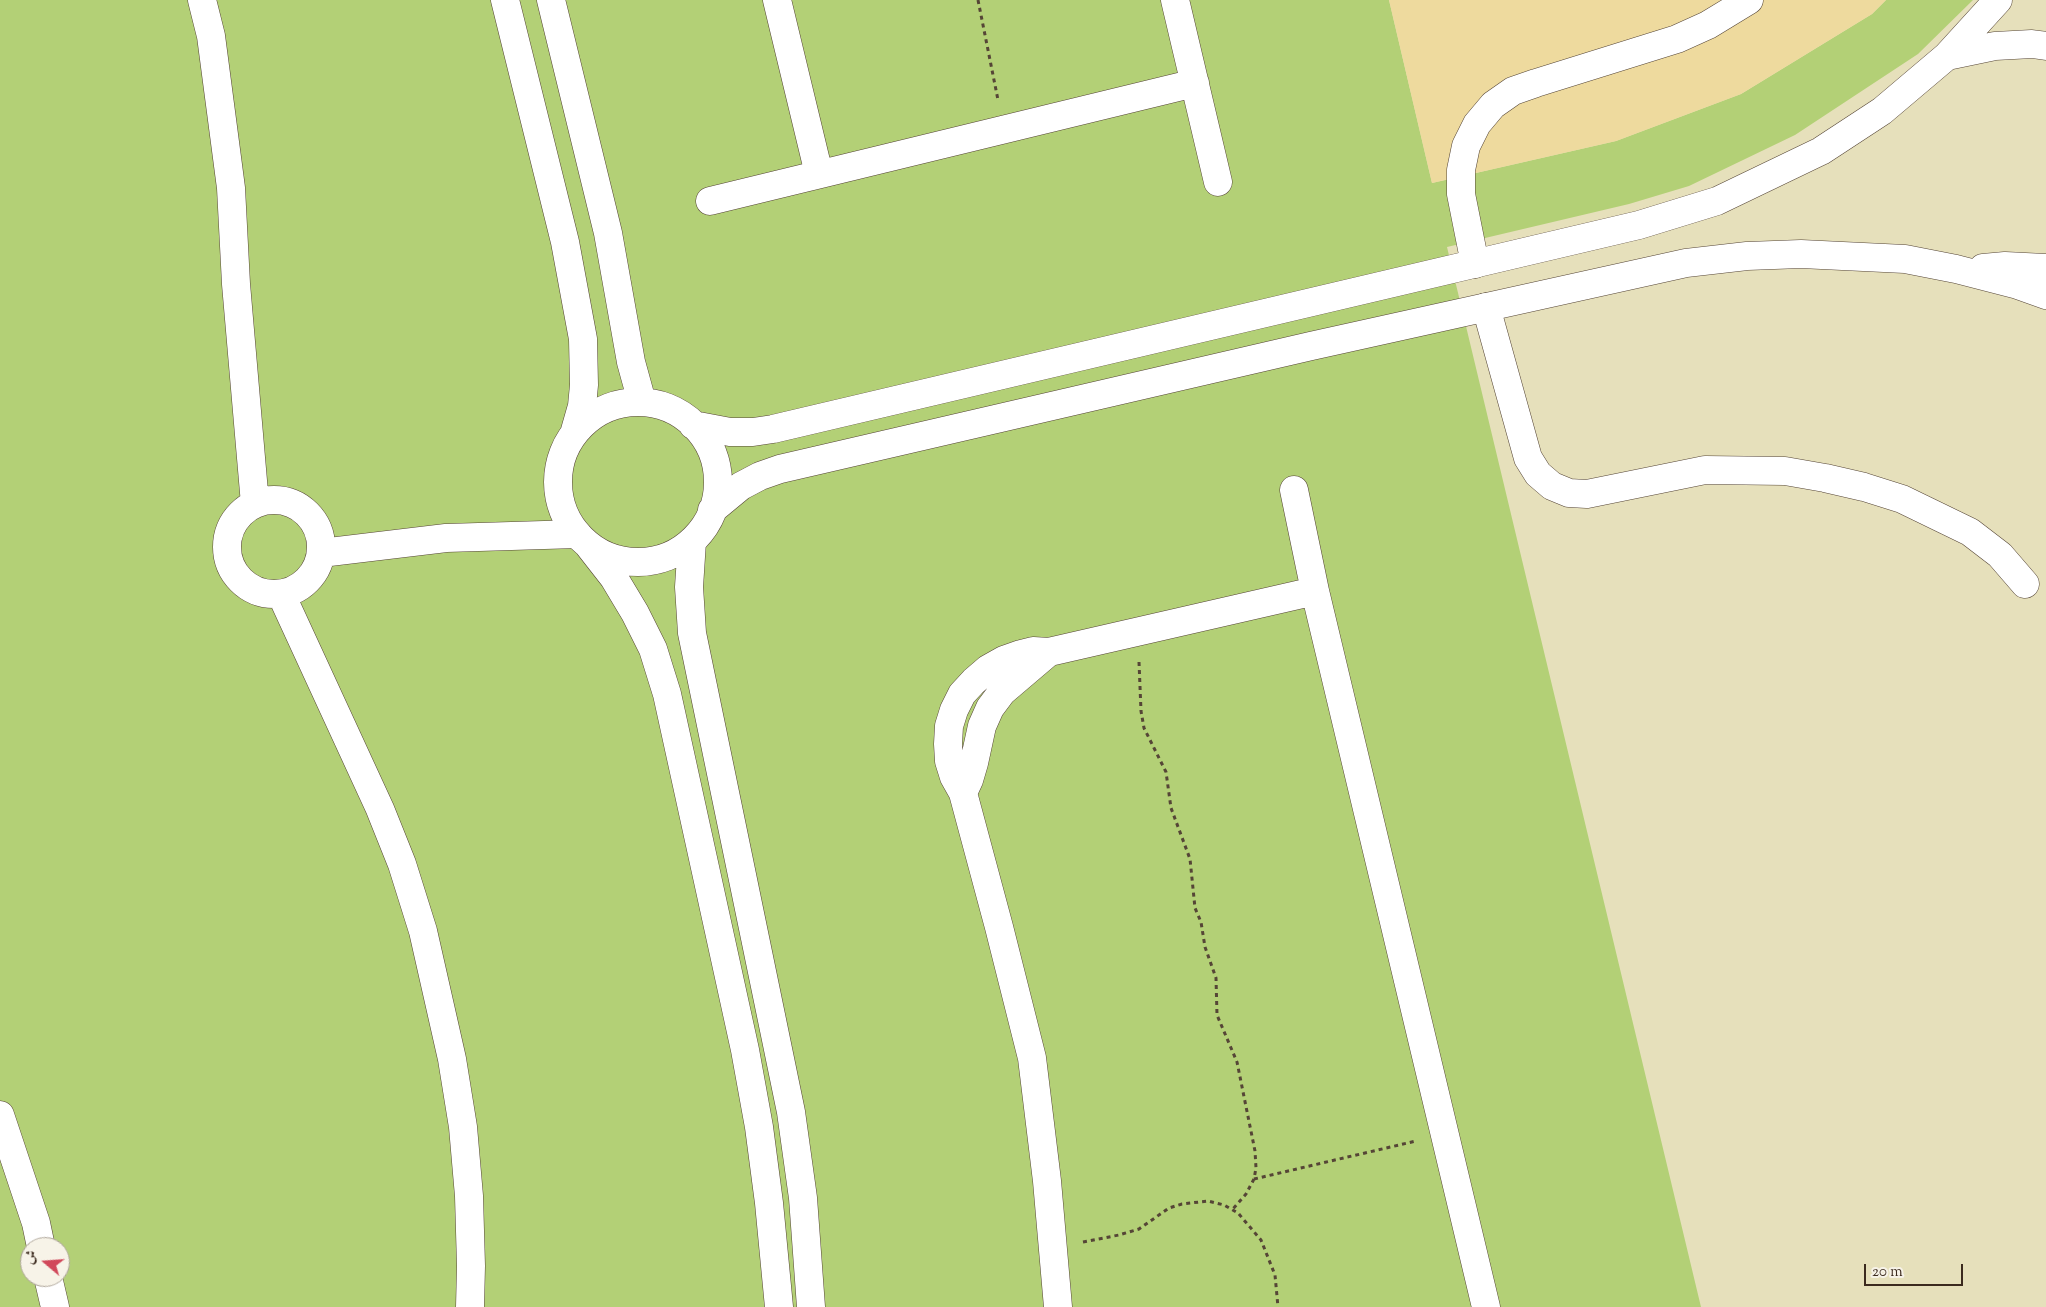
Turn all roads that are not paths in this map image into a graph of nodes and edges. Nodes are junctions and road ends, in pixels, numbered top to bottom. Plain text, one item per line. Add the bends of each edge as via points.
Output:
1 (202, 0) edge
2 (505, 0) edge
3 (551, 0) edge
4 (777, 0) edge
5 (1175, 0) edge
6 (1750, 0) edge
7 (1998, 0) edge
8 (2046, 46) edge
9 (1947, 56) junction
10 (1194, 83) junction
11 (819, 174) junction
12 (1218, 182) dead end
13 (710, 201) dead end
14 (1475, 264) junction
15 (2046, 268) edge
16 (1956, 269) junction
17 (2046, 295) edge
18 (1486, 307) junction
19 (642, 402) junction
20 (693, 425) junction
21 (574, 434) junction
22 (1294, 490) dead end
23 (255, 504) junction
24 (712, 510) junction
25 (583, 540) junction
26 (692, 541) junction
27 (321, 552) junction
28 (2025, 584) dead end
29 (1315, 590) junction
30 (281, 594) junction
31 (0, 1115) edge
32 (39, 1237) edge
33 (50, 1287) edge
34 (55, 1307) edge
35 (470, 1307) edge
36 (779, 1307) edge
37 (811, 1307) edge
38 (1058, 1307) edge
39 (1486, 1307) edge

1 - 23 street via 211,36 231,188
2 - 21 street via 565,242 583,339 584,385
3 - 19 street via 608,233 631,362
4 - 11 street
5 - 10 street
6 - 14 street via 1677,39 1536,82 1513,91 1493,105 1477,124 1466,146 1461,170 1461,194
7 - 9 street
8 - 9 street via 1995,46
9 - 14 street via 1882,111 1821,151 1725,197 1639,225
10 - 11 street
10 - 12 street
11 - 13 street
14 - 20 street via 773,429 730,432
15 - 16 street
16 - 17 street
16 - 18 street via 1905,259 1747,256 1686,263
18 - 24 street via 780,469 742,486
18 - 28 street via 1528,458 1538,474 1552,486 1569,493 1587,494 1705,470 1785,472 1825,478 1902,499 1970,532 2000,555
19 - 20 street via 679,413
19 - 21 street via 605,409
20 - 24 street via 713,456 717,492
21 - 25 street via 565,449 558,484 560,502 567,519
22 - 29 street
23 - 27 street via 270,500 299,508 316,527
23 - 30 street via 242,512 233,524 227,554 231,568 252,589 266,594
24 - 26 street
25 - 26 street via 605,556 642,562 677,552
25 - 27 street via 446,538
25 - 36 street via 614,578 635,613 653,649 667,694 745,1050 769,1204
26 - 37 street via 689,587 692,633 791,1112 803,1198
27 - 30 street via 312,575 303,584
29 - 38 street via 1049,652 1002,692 982,726 963,793 1032,1058
29 - 39 street
30 - 35 street via 380,809 423,931 452,1059 463,1127 469,1196
31 - 32 street
33 - 34 street

